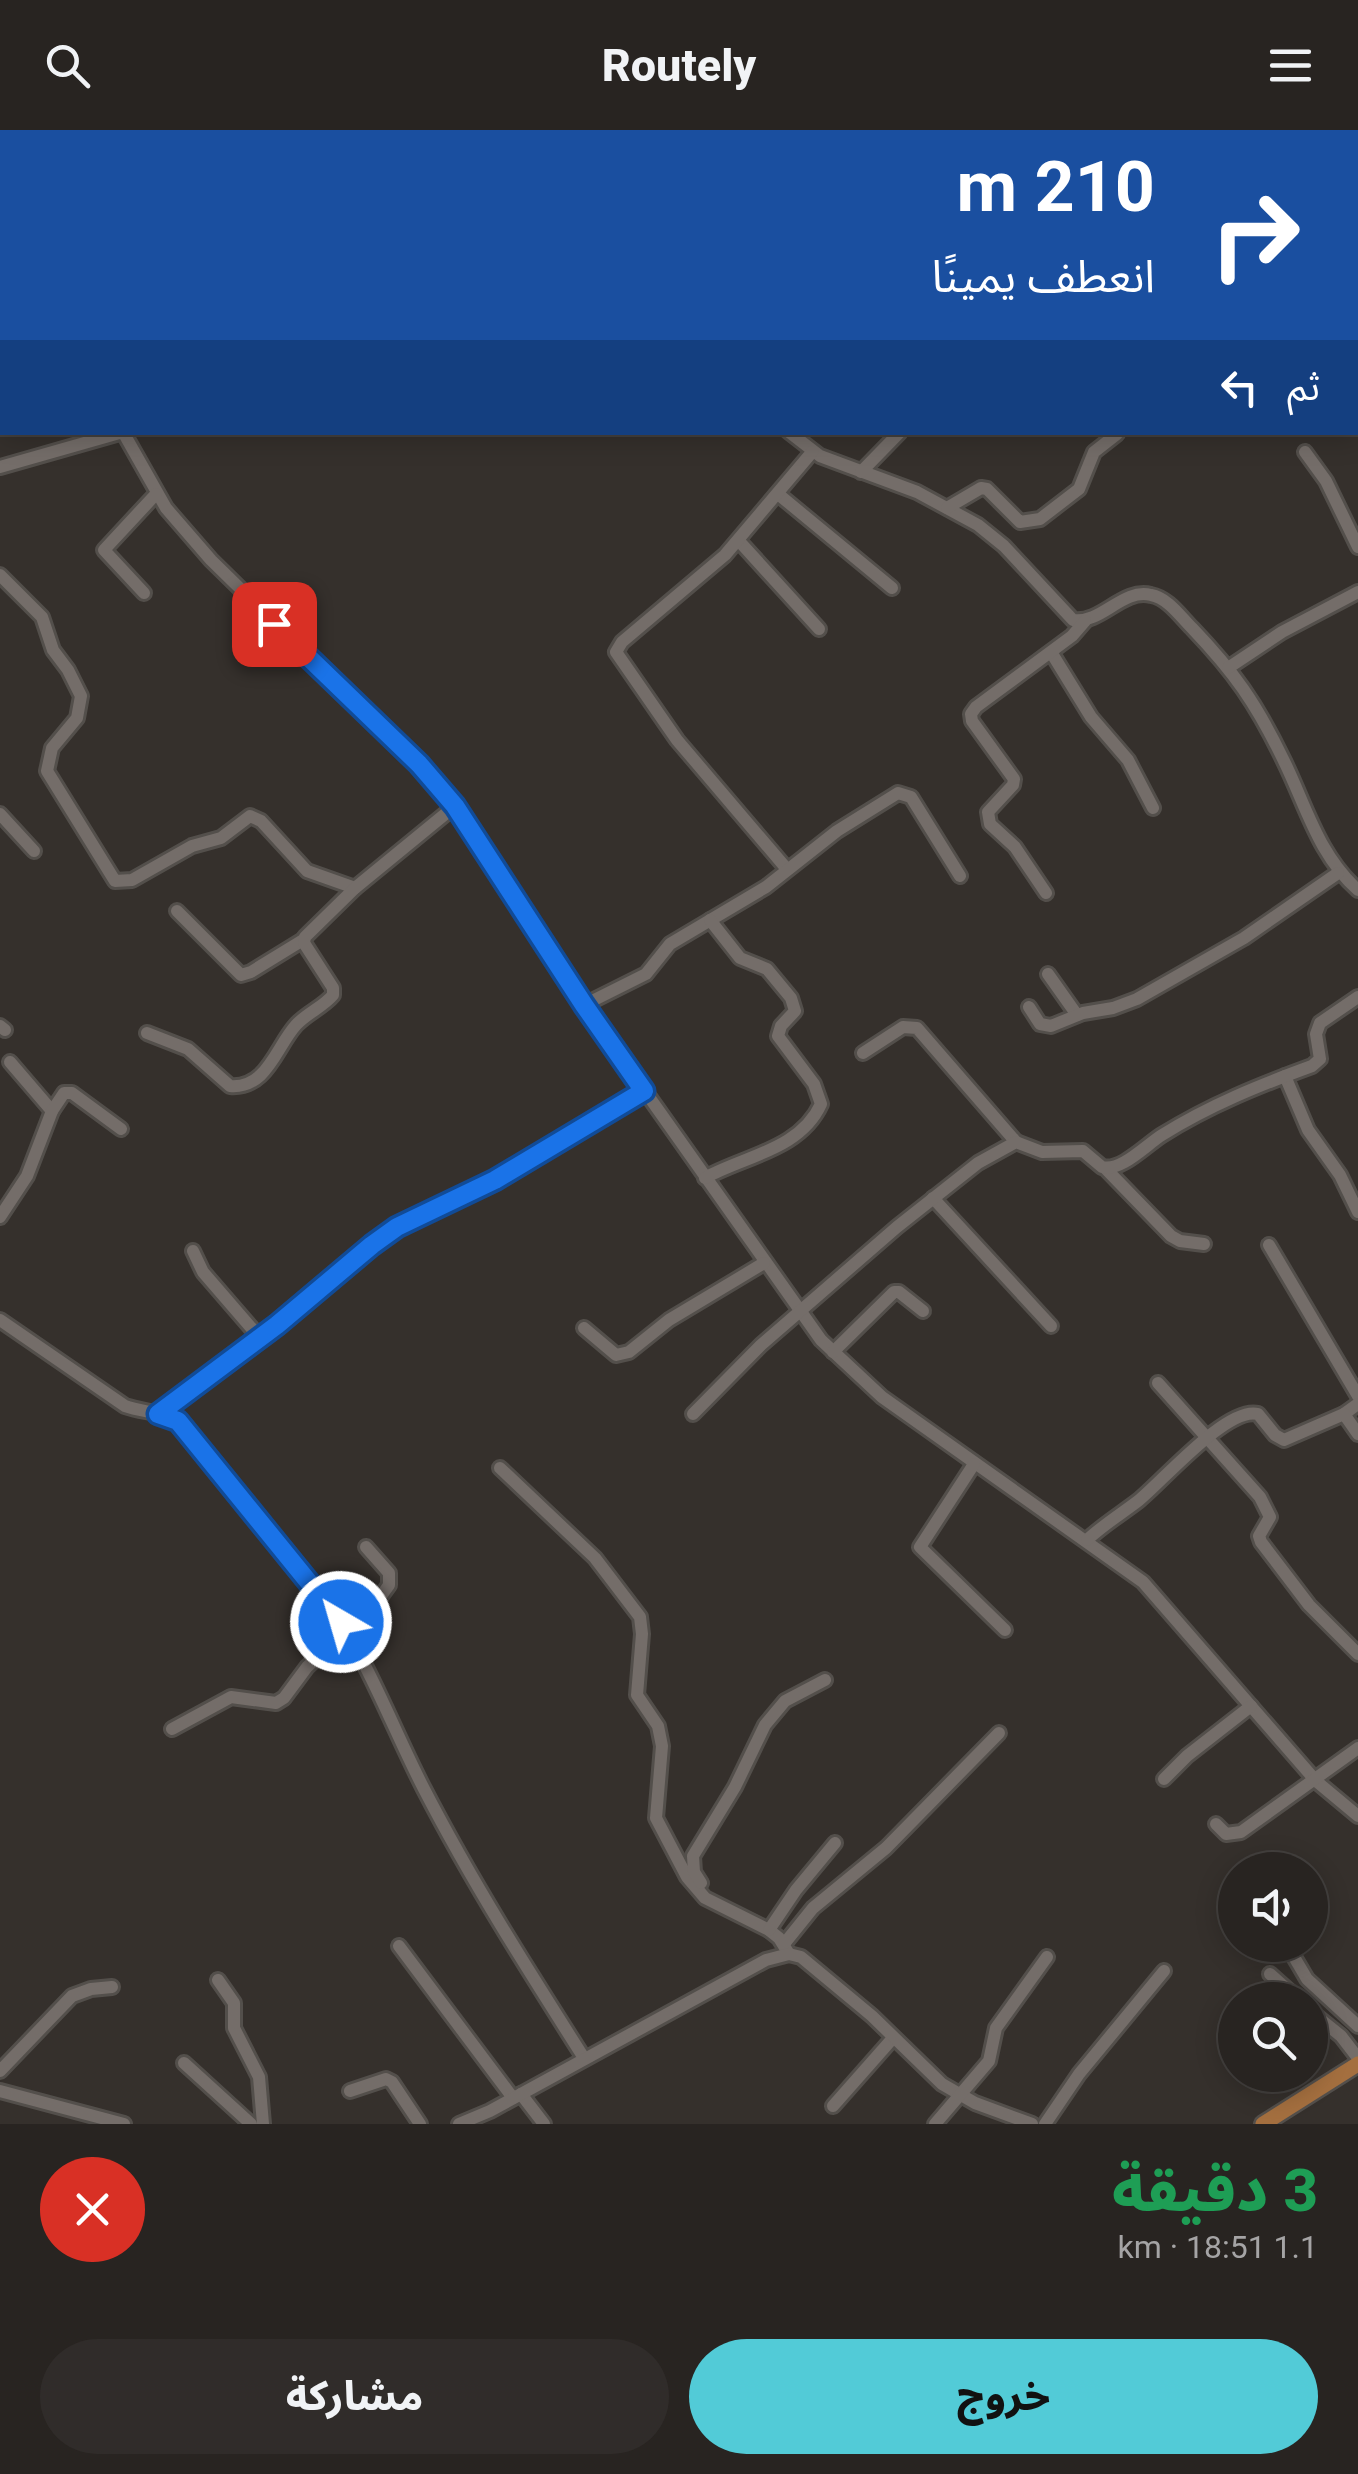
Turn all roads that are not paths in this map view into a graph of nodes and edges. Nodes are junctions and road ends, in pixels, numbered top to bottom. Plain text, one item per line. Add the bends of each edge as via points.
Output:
1 (112, 435) edge
2 (125, 435) edge
3 (793, 435) edge
4 (897, 435) edge
5 (1116, 435) edge
6 (813, 452) junction
7 (1304, 452) dead end
8 (0, 467) edge
9 (861, 472) junction
10 (156, 494) junction
11 (778, 494) junction
12 (947, 508) junction
13 (739, 540) junction
14 (1358, 546) edge
15 (0, 574) edge
16 (892, 588) dead end
17 (1358, 592) edge
18 (144, 593) dead end
19 (1085, 621) junction
20 (819, 629) dead end
21 (1050, 652) junction
22 (1228, 668) junction
23 (455, 806) junction
24 (1153, 808) dead end
25 (0, 814) edge
26 (34, 851) dead end
27 (786, 868) junction
28 (1338, 872) junction
29 (960, 876) dead end
30 (356, 888) junction
31 (1358, 890) edge
32 (1046, 894) dead end
33 (177, 911) dead end
34 (710, 920) junction
35 (303, 940) junction
36 (1048, 974) dead end
37 (1358, 998) edge
38 (584, 1005) junction
39 (1030, 1008) dead end
40 (1077, 1015) junction
41 (147, 1033) dead end
42 (863, 1053) dead end
43 (10, 1062) dead end
44 (1285, 1076) junction
45 (644, 1091) junction
46 (52, 1111) junction
47 (121, 1129) dead end
48 (1016, 1142) junction
49 (1106, 1169) junction
50 (705, 1178) junction
51 (933, 1198) junction
52 (1358, 1212) edge
53 (0, 1217) edge
54 (1204, 1244) dead end
55 (1269, 1245) dead end
56 (192, 1251) dead end
57 (764, 1262) junction
58 (922, 1311) dead end
59 (799, 1313) junction
60 (0, 1320) edge
61 (1051, 1326) dead end
62 (584, 1328) dead end
63 (260, 1338) junction
64 (833, 1352) junction
65 (1158, 1383) dead end
66 (1358, 1396) edge
67 (1358, 1404) edge
68 (158, 1414) junction
69 (694, 1414) dead end
70 (1344, 1414) junction
71 (1358, 1434) edge
72 (1206, 1439) junction
73 (974, 1464) junction
74 (500, 1468) dead end
75 (1087, 1540) junction
76 (366, 1547) dead end
77 (1005, 1630) dead end
78 (347, 1633) junction
79 (1358, 1654) edge
80 (825, 1680) dead end
81 (1251, 1706) junction
82 (172, 1729) dead end
83 (999, 1733) dead end
84 (1358, 1748) edge
85 (1164, 1779) dead end
86 (1316, 1781) junction
87 (1358, 1816) edge
88 (1216, 1824) dead end
89 (835, 1844) dead end
90 (725, 1905) junction
91 (770, 1930) junction
92 (399, 1946) dead end
93 (787, 1949) junction
94 (1047, 1957) dead end
95 (1298, 1962) edge
96 (1164, 1972) dead end
97 (1270, 1974) dead end
98 (218, 1980) dead end
99 (1279, 1982) edge
100 (112, 1987) dead end
101 (1328, 2025) edge
102 (1358, 2026) edge
103 (893, 2038) junction
104 (584, 2058) junction
105 (1358, 2061) edge
106 (184, 2063) dead end
107 (0, 2071) edge
108 (350, 2090) dead end
109 (0, 2091) edge
110 (959, 2095) junction
111 (517, 2096) junction
112 (833, 2106) dead end
113 (124, 2124) edge
114 (251, 2124) edge
115 (263, 2124) edge
116 (420, 2124) edge
117 (459, 2124) edge
118 (544, 2124) edge
119 (935, 2124) edge
120 (1032, 2124) edge
121 (1045, 2124) edge
122 (1263, 2124) edge

1 - 8 street
2 - 10 street
3 - 6 street
4 - 9 street
5 - 12 street via 1094,452 1078,490 1040,519 1020,522 984,488
6 - 9 street
6 - 11 street
7 - 14 street
9 - 12 street
10 - 18 street via 104,550
10 - 23 street via 211,560
11 - 13 street
11 - 16 street
12 - 19 street via 992,534 1066,616
13 - 20 street
13 - 27 street via 616,652 677,740
15 - 30 street via 45,622 53,650 81,696 78,718 52,748 48,771 116,881 132,880 194,845 221,838 250,816 307,871
17 - 22 street
19 - 21 street
19 - 22 street via 1151,594
21 - 24 street via 1091,718 1128,760
21 - 32 street via 971,714 1014,779 988,812 990,824
22 - 28 street via 1262,716
23 - 30 street
23 - 38 street
25 - 26 street
27 - 29 street via 898,793 910,798
27 - 34 street
28 - 31 street
28 - 40 street via 1244,938 1136,999
30 - 35 street
33 - 35 street via 241,975
34 - 38 street via 666,948 646,974
34 - 50 street via 734,954 767,969 790,998 794,1011 778,1036 821,1104 780,1144
35 - 41 street via 333,995 295,1026 269,1067 247,1083 230,1086 188,1049
36 - 40 street
37 - 44 street via 1317,1027 1317,1062
38 - 45 street
39 - 40 street via 1044,1026
42 - 48 street via 912,1025
43 - 46 street
44 - 49 street via 1218,1104
44 - 52 street via 1308,1130
45 - 50 street
45 - 63 street via 495,1180 397,1227
46 - 47 street via 64,1093 72,1093
46 - 53 street via 34,1162
48 - 49 street via 1042,1152 1082,1150
48 - 51 street
49 - 54 street via 1171,1236
50 - 57 street
51 - 59 street
51 - 61 street
55 - 66 street
56 - 63 street via 202,1272
57 - 59 street
57 - 62 street via 628,1352 616,1355
58 - 64 street via 894,1292
59 - 64 street
59 - 69 street
60 - 68 street via 125,1406
63 - 68 street
64 - 73 street
65 - 72 street
67 - 70 street
68 - 78 street via 178,1421
70 - 71 street
70 - 72 street via 1284,1440 1251,1412
72 - 75 street
72 - 79 street via 1266,1506 1270,1517 1260,1539 1275,1562
73 - 75 street
73 - 77 street via 920,1547
74 - 90 street via 594,1558 640,1617 637,1695 658,1726 662,1746 656,1818 695,1888
75 - 81 street via 1158,1597
76 - 78 street via 391,1578
78 - 82 street via 276,1703 231,1697
78 - 104 street via 479,1890
80 - 90 street via 775,1712 693,1856 696,1877
81 - 85 street
81 - 86 street
83 - 93 street via 897,1838 812,1908
84 - 86 street
86 - 87 street
86 - 88 street via 1236,1835
89 - 91 street
90 - 91 street
91 - 93 street
92 - 111 street
93 - 103 street
93 - 104 street
94 - 110 street via 996,2028 989,2061
95 - 102 street
96 - 121 street
97 - 99 street
98 - 115 street via 234,2002 234,2028 258,2077
100 - 107 street via 72,1996
101 - 105 street
103 - 110 street
103 - 112 street
104 - 111 street
105 - 122 main road
106 - 114 street
108 - 116 street via 392,2082
109 - 113 street
110 - 119 street
110 - 120 street
111 - 117 street
111 - 118 street

